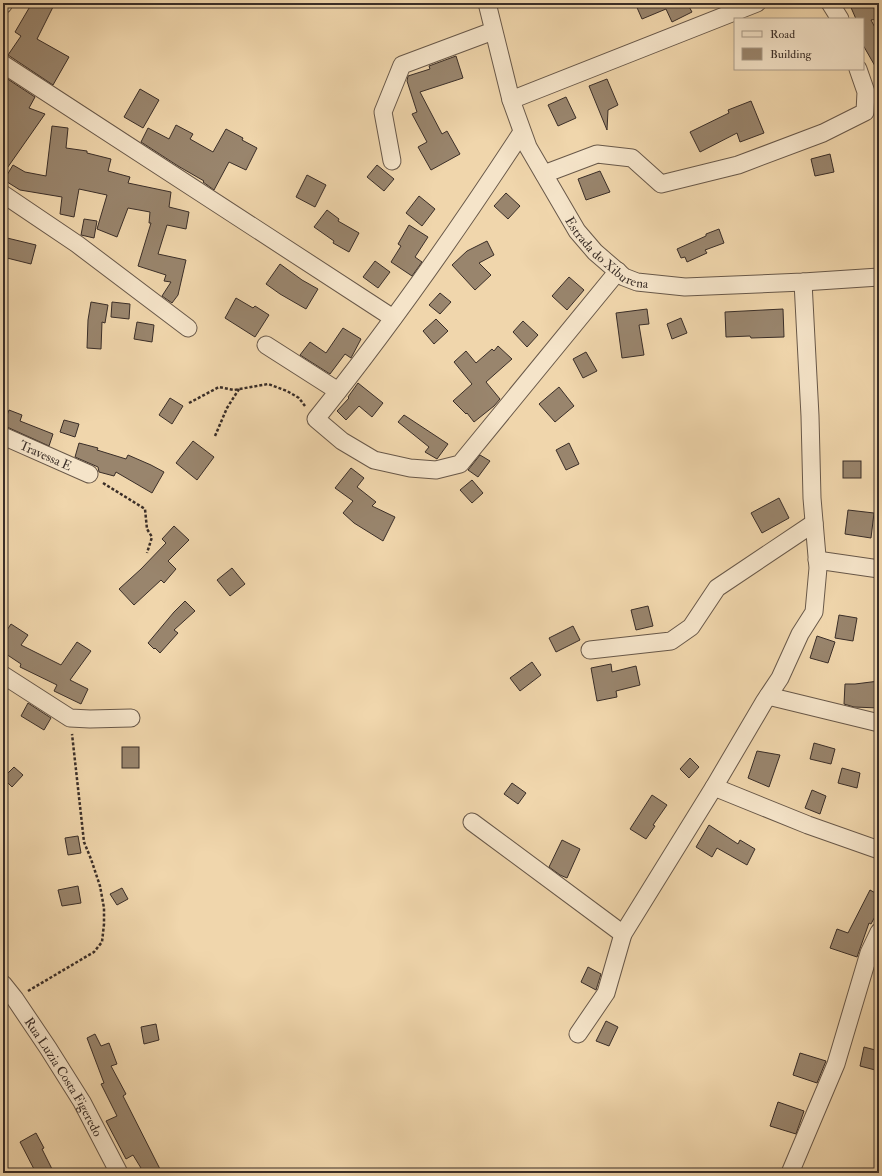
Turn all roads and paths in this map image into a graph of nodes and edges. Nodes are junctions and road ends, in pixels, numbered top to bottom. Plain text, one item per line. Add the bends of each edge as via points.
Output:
1 (487, 3) edge
2 (757, 3) edge
3 (830, 3) edge
4 (839, 18) edge
5 (493, 31) junction
6 (3, 64) edge
7 (858, 70) edge
8 (511, 100) junction
9 (522, 132) junction
10 (392, 161) dead end
11 (544, 174) junction
12 (3, 194) edge
13 (618, 271) junction
14 (879, 277) edge
15 (803, 282) junction
16 (393, 318) junction
17 (188, 328) dead end
18 (266, 345) dead end
19 (240, 389) junction
20 (338, 391) junction
21 (189, 403) dead end
22 (316, 419) junction
23 (3, 436) edge
24 (215, 436) dead end
25 (89, 474) joint
26 (814, 523) junction
27 (147, 554) dead end
28 (817, 560) junction
29 (879, 569) edge
30 (590, 650) dead end
31 (3, 675) edge
32 (768, 696) junction
33 (70, 718) junction
34 (131, 718) dead end
35 (879, 723) edge
36 (714, 788) junction
37 (472, 822) dead end
38 (879, 850) edge
39 (879, 932) edge
40 (623, 934) junction
41 (3, 984) edge
42 (15, 999) junction
43 (578, 1034) dead end
44 (119, 1173) edge
45 (790, 1173) edge

1 - 5 street, Estrada do Xiburena
2 - 8 street
3 - 4 street
5 - 8 street, Estrada do Xiburena
5 - 10 street via 402,65 383,112
6 - 16 street
7 - 11 street via 866,92 865,112 738,166 661,184 632,158 597,154
8 - 9 street, Estrada do Xiburena
9 - 11 street, Estrada do Xiburena
9 - 16 street
11 - 13 street, Estrada do Xiburena via 577,231 595,252
12 - 17 street via 78,244
13 - 15 street, Estrada do Xiburena via 624,277 637,282 685,287
13 - 22 street via 460,464 436,470 410,468 374,460 342,441
14 - 15 street, Estrada do Xiburena
15 - 26 street
16 - 20 street
18 - 20 street
19 - 21 path via 219,386
19 - 22 path via 268,384 287,391 299,398
19 - 24 path via 227,408
20 - 22 street
23 - 25 street, Travessa E
25 - 27 path via 145,509 152,537
26 - 28 street
26 - 30 street via 717,588 691,627 671,641
28 - 29 street
28 - 32 street via 814,612
31 - 33 street
32 - 35 street
32 - 36 street
33 - 34 street
33 - 42 path via 84,842 100,886 104,908 102,942 94,952
36 - 38 street
36 - 40 street
37 - 40 street
39 - 45 street via 869,953 836,1064
40 - 43 street via 606,993
41 - 42 street, Rua Luzia Costa Figeredo
42 - 44 street, Rua Luzia Costa Figeredo via 82,1102

